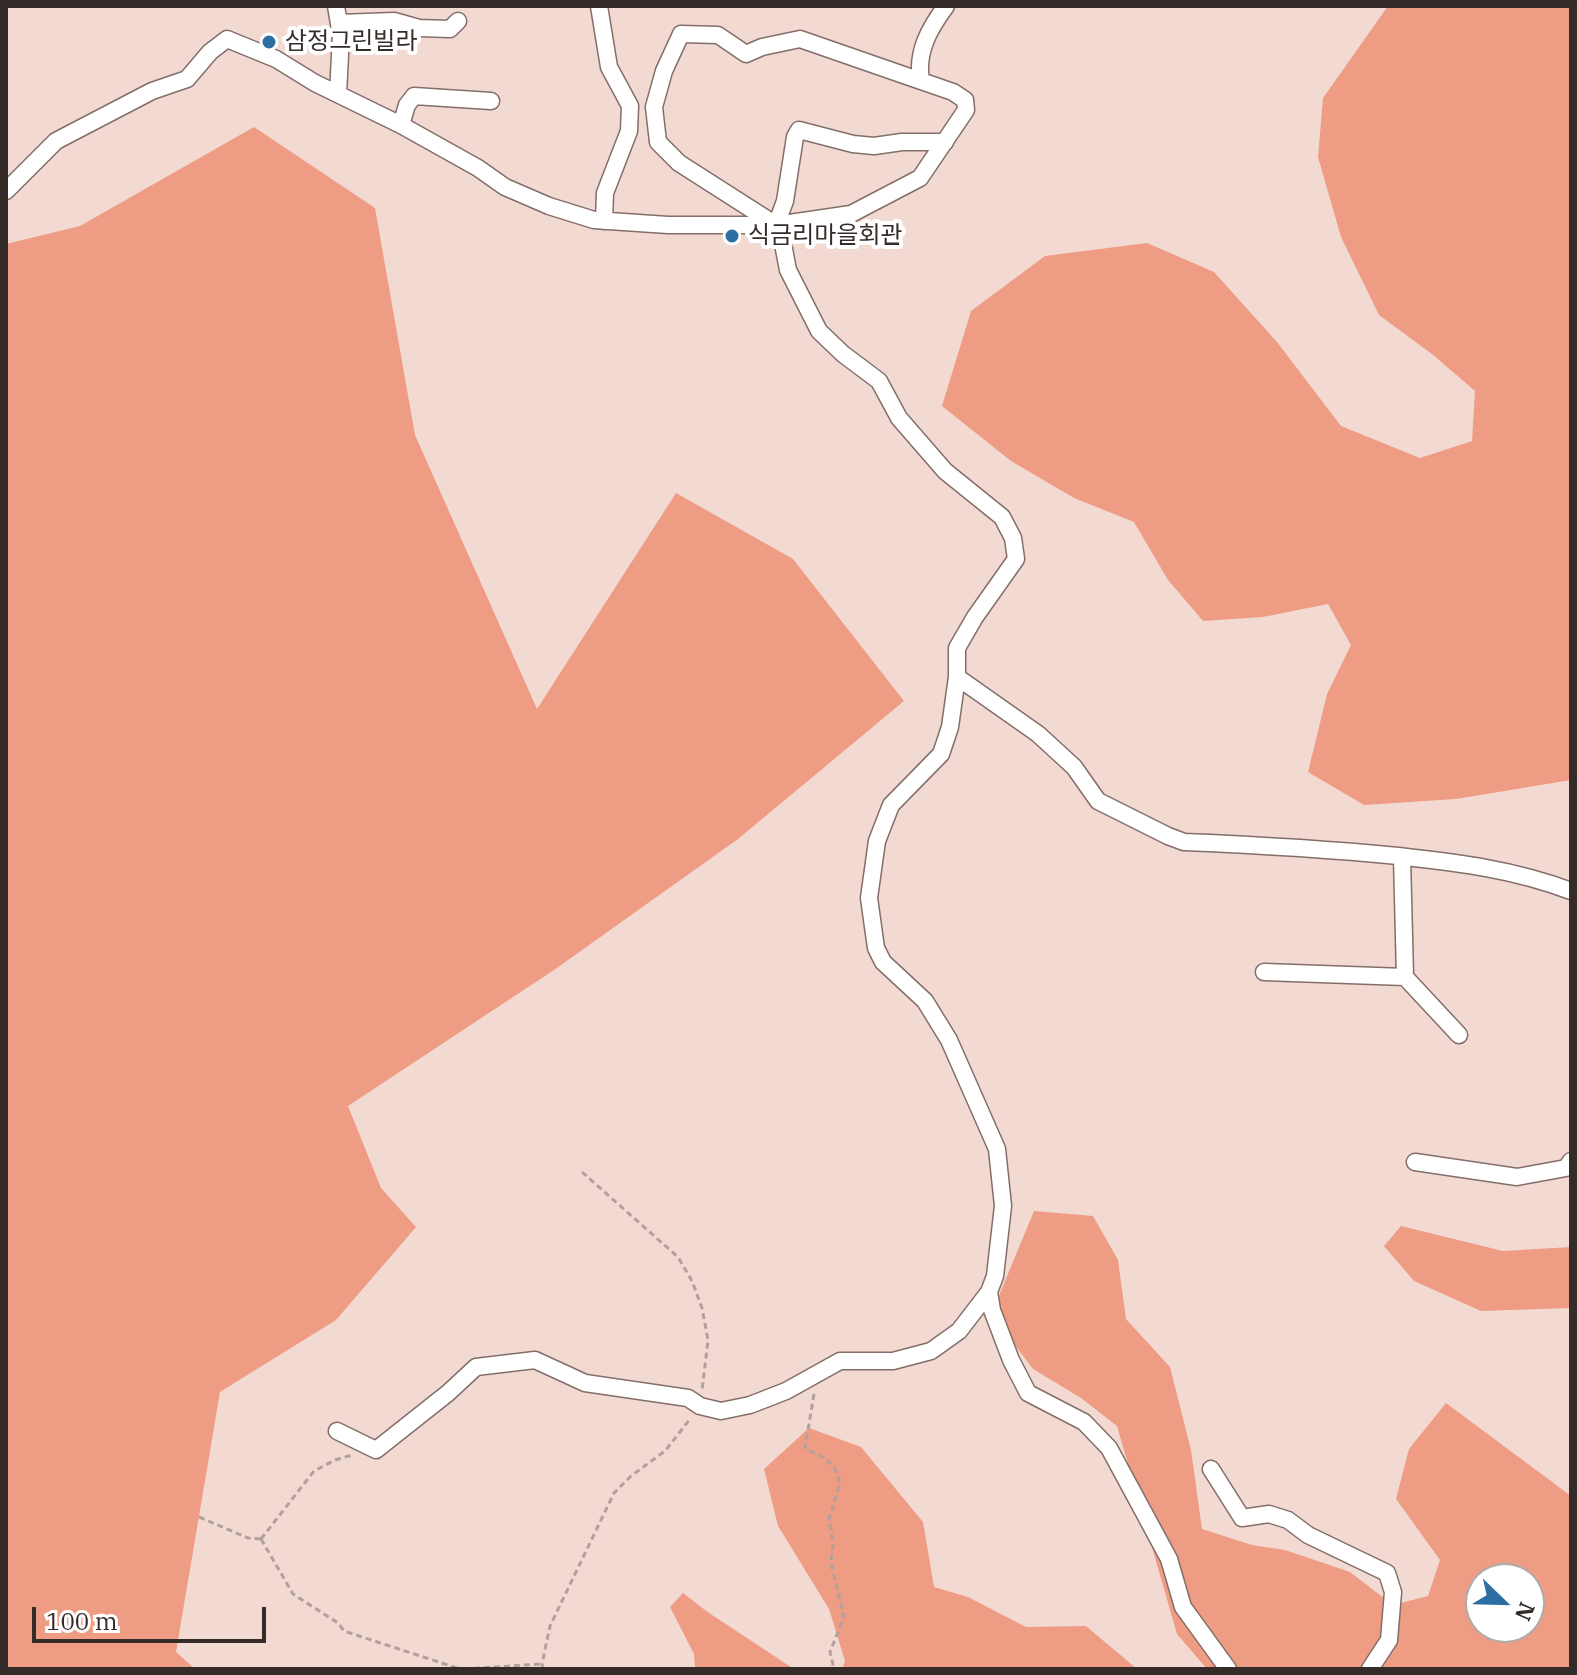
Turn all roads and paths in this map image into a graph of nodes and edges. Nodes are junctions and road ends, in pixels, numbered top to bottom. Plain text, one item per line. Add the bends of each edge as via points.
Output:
1 (599, 6) edge
2 (945, 7) edge
3 (337, 14) edge
4 (458, 21) dead end
5 (921, 81) junction
6 (338, 94) junction
7 (491, 101) dead end
8 (401, 125) junction
9 (945, 142) junction
10 (6, 191) edge
11 (604, 221) junction
12 (776, 225) junction
13 (957, 677) junction
14 (1402, 857) junction
15 (1571, 891) edge
16 (1264, 972) dead end
17 (1405, 977) junction
18 (1459, 1035) dead end
19 (1571, 1161) edge
20 (1415, 1162) dead end
21 (582, 1172) dead end
22 (989, 1292) junction
23 (828, 1367) junction
24 (700, 1406) junction
25 (337, 1431) dead end
26 (376, 1450) junction
27 (1211, 1469) dead end
28 (199, 1517) dead end
29 (261, 1539) junction
30 (542, 1666) edge
31 (462, 1669) edge
32 (834, 1669) edge
33 (1228, 1669) edge
34 (1370, 1669) edge

1 - 11 street via 609,67 630,106 629,131 605,193
2 - 5 street via 927,32
3 - 4 street via 435,29 450,29
3 - 6 street
5 - 9 street via 965,100 966,110
5 - 12 street via 800,39 746,54 718,35 681,34 654,107 658,142 679,163
6 - 8 street
6 - 10 street via 227,39 187,79 152,91 56,141
7 - 8 street via 414,96
8 - 11 street via 505,187
9 - 12 street via 920,178 851,214
9 - 12 street via 874,146 799,130
11 - 12 street
12 - 13 street via 788,270 819,331 879,381 917,440 945,471 1002,517 1013,538 1016,559 957,648
13 - 14 street via 1038,734 1074,767 1098,801 1168,836 1184,842
13 - 22 street via 941,754 891,805 877,841 869,898 883,962 925,1001 949,1040 997,1149 1003,1206
14 - 15 street via 1484,865
14 - 17 street
16 - 17 street
17 - 18 street
19 - 20 street via 1566,1168 1517,1177
21 - 24 path via 678,1257 692,1281 708,1340
22 - 23 street via 959,1331 931,1351 893,1361 840,1361
22 - 33 street via 1028,1393 1084,1422 1109,1448 1169,1559 1183,1607
23 - 24 street via 750,1405 721,1411
23 - 32 path via 816,1389 805,1448 825,1458 840,1483 829,1519 831,1563 844,1617 830,1652
24 - 26 street via 688,1398 585,1383 535,1360 490,1365 476,1367
24 - 30 path via 665,1451 614,1493 550,1626
25 - 26 street
26 - 29 path via 314,1471
27 - 34 street via 1242,1518 1269,1514 1288,1520 1387,1573 1393,1592 1389,1640
28 - 29 path
29 - 31 path via 293,1594 344,1631
30 - 31 path

